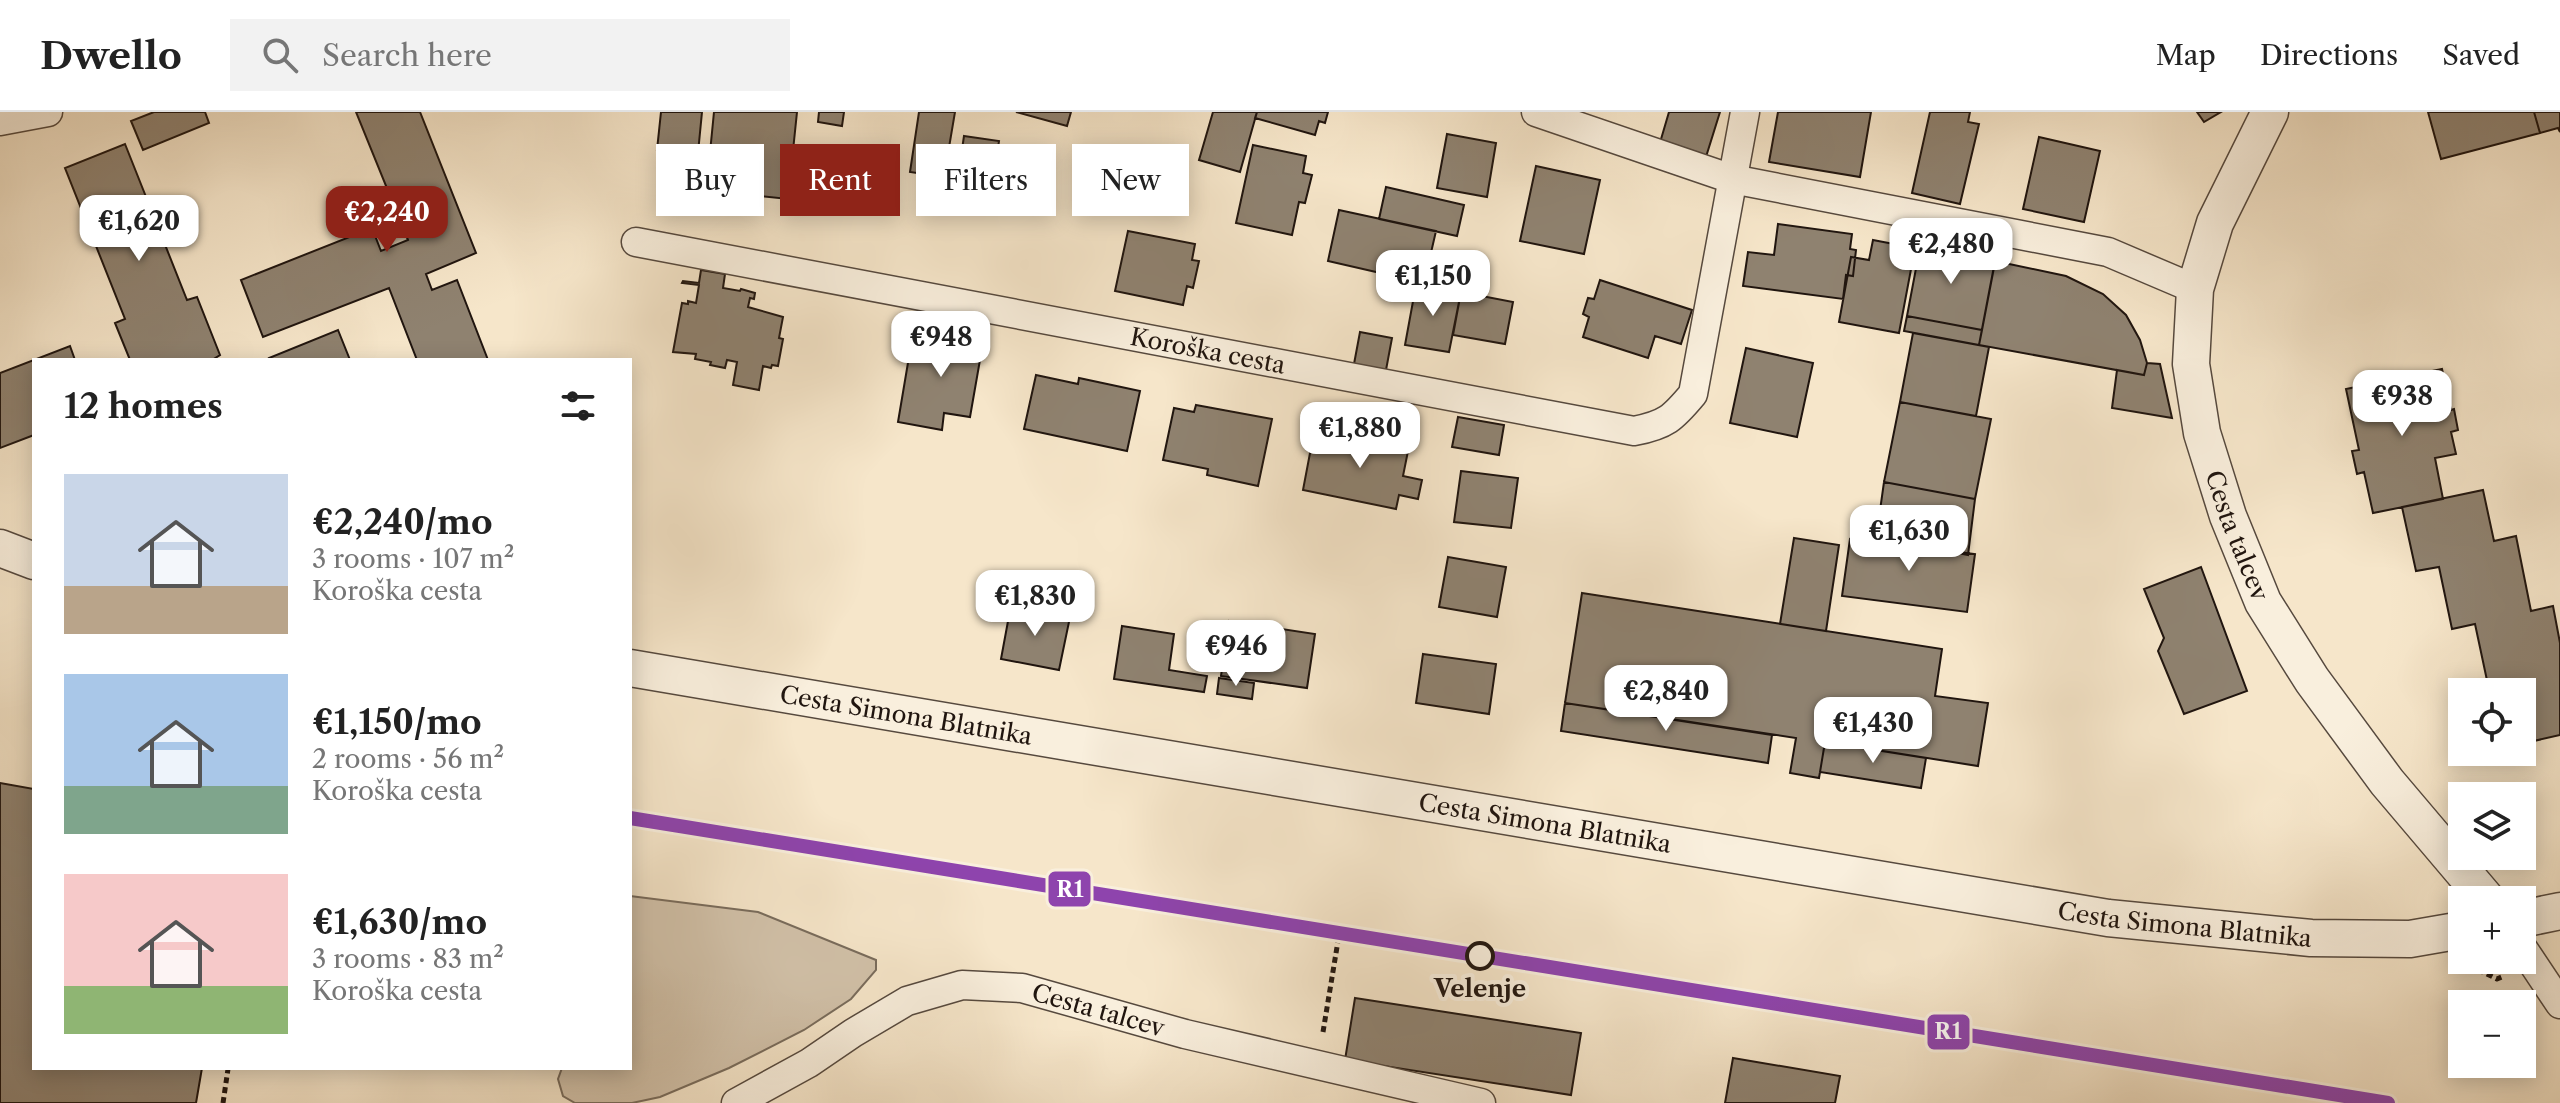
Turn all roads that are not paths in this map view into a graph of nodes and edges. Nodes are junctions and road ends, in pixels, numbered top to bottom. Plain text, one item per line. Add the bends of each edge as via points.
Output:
1 (48, 112) edge
2 (1536, 112) edge
3 (1745, 112) edge
4 (2270, 112) edge
5 (0, 121) edge
6 (1732, 179) junction
7 (636, 242) dead end
8 (2195, 289) junction
9 (0, 548) edge
10 (32, 560) edge
11 (632, 668) edge
12 (2475, 886) edge
13 (2560, 911) edge
14 (2536, 916) edge
15 (2448, 932) edge
16 (2536, 968) edge
17 (2560, 1004) edge
18 (736, 1103) edge
19 (1481, 1103) edge

1 - 5 street
2 - 6 street
3 - 6 street, Koroška cesta
4 - 8 street, Cesta talcev via 2215,223
6 - 7 street, Koroška cesta via 1693,394 1659,427 1634,431
6 - 8 street via 2108,252
8 - 12 street, Cesta talcev via 2191,364 2202,433 2263,602 2387,782
9 - 10 street
11 - 15 street, Cesta Simona Blatnika via 2108,918 2311,938 2410,939
13 - 14 street
16 - 17 street
18 - 19 street, Cesta talcev via 907,1001 962,985 1022,988 1185,1034

